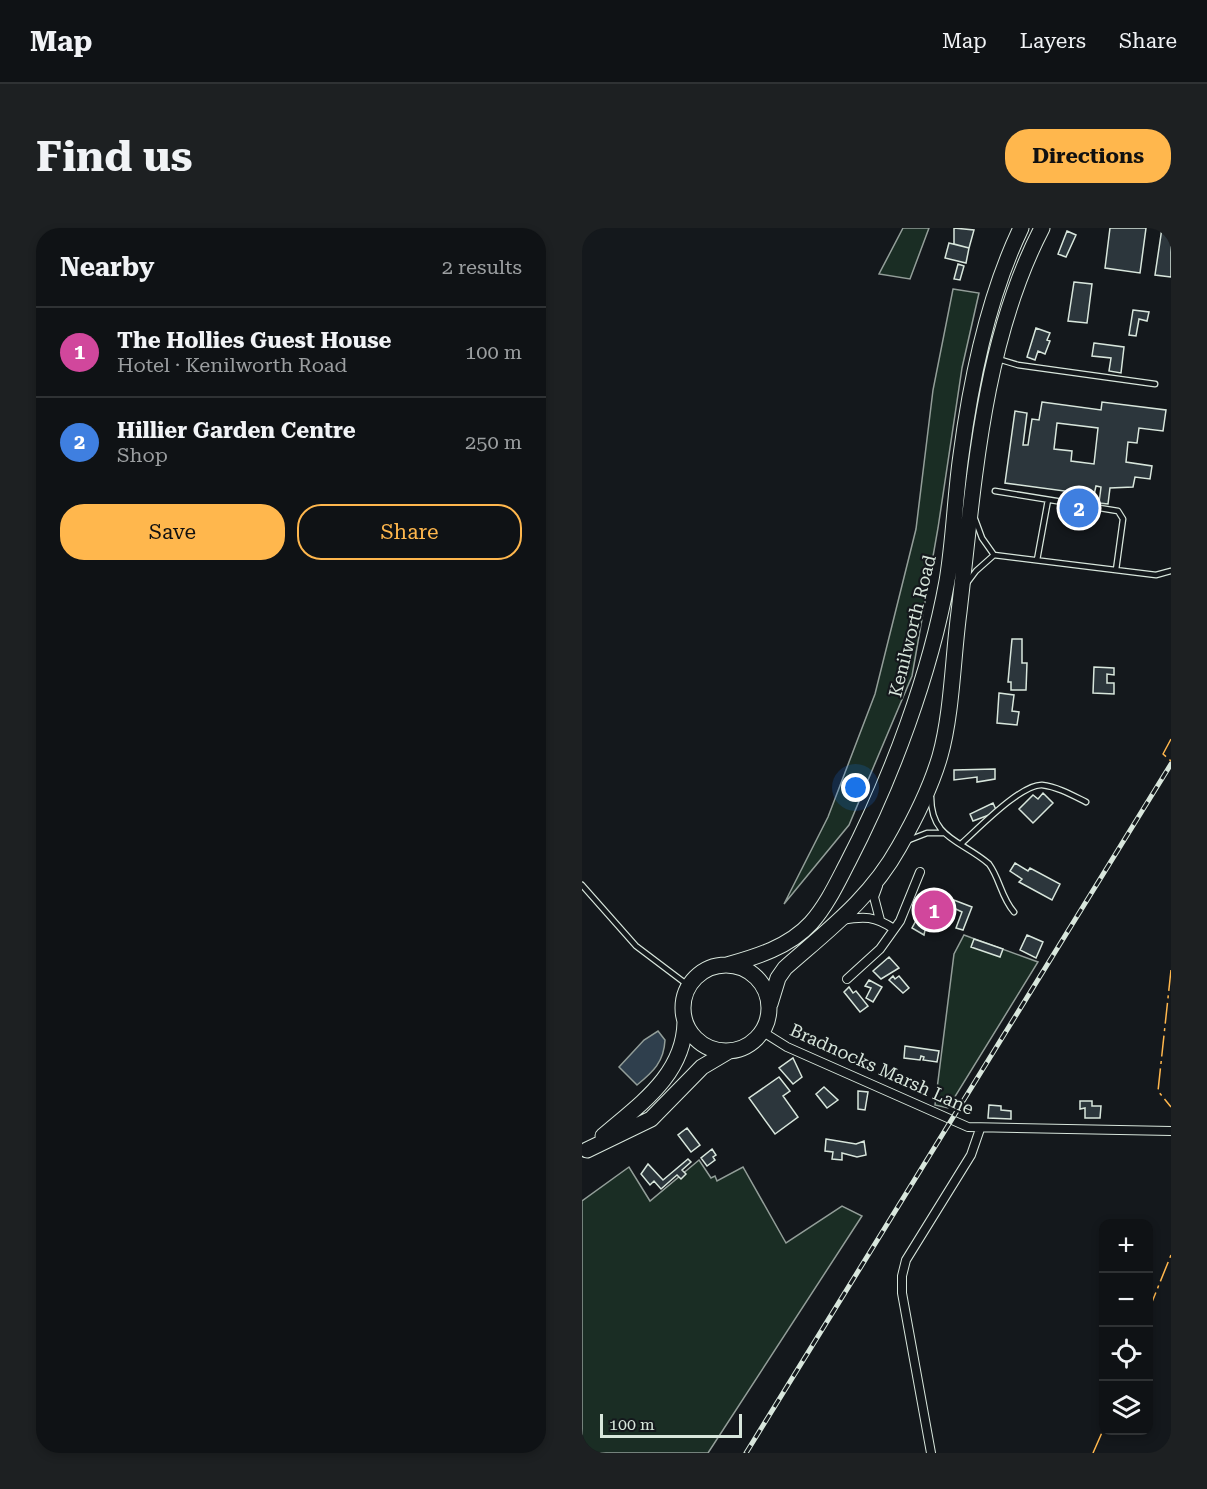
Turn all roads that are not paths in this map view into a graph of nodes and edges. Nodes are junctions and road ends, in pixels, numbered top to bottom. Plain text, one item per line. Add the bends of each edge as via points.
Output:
1 (1021, 228) edge
2 (1042, 228) edge
3 (996, 358) junction
4 (1155, 384) dead end
5 (995, 491) dead end
6 (1048, 500) junction
7 (971, 508) junction
8 (994, 555) junction
9 (1037, 560) junction
10 (1116, 570) junction
11 (1171, 571) edge
12 (961, 591) junction
13 (931, 780) junction
14 (1086, 802) dead end
15 (944, 833) junction
16 (962, 843) junction
17 (898, 848) junction
18 (883, 872) junction
19 (920, 872) dead end
20 (582, 885) edge
21 (1014, 912) dead end
22 (842, 920) junction
23 (880, 920) junction
24 (894, 929) junction
25 (727, 965) junction
26 (847, 979) dead end
27 (689, 986) junction
28 (770, 1004) junction
29 (685, 1021) junction
30 (763, 1032) junction
31 (729, 1052) junction
32 (980, 1129) junction
33 (1171, 1131) edge
34 (584, 1153) edge
35 (931, 1453) edge

1 - 25 highway, Kenilworth Road via 992,306 976,369 961,453 946,581 920,684 895,758 861,836 826,904 810,925 761,956
2 - 3 highway, Kenilworth Road via 1012,302
3 - 4 lane via 1018,365
3 - 7 highway, Kenilworth Road
5 - 6 lane
6 - 9 lane
6 - 10 lane via 1121,514
7 - 8 lane via 982,538
7 - 12 highway, Kenilworth Road
8 - 9 lane
8 - 12 lane
9 - 10 lane
10 - 11 lane via 1156,575
12 - 13 highway, Kenilworth Road via 940,755
13 - 15 lane via 931,814
13 - 17 highway, Kenilworth Road
14 - 16 lane via 1060,789 1039,785 1024,791
15 - 16 lane
15 - 17 lane via 916,835
16 - 21 lane via 995,872 1004,900
17 - 18 highway, Kenilworth Road
18 - 22 highway, Kenilworth Road
18 - 23 street, Kenilworth Road via 874,897
19 - 24 street
20 - 27 lane via 636,946
22 - 23 street via 866,916
22 - 28 highway, Kenilworth Road via 785,968
23 - 24 street
24 - 26 street via 880,949
25 - 27 highway via 712,967
25 - 28 highway via 756,976
27 - 29 highway
28 - 30 highway
29 - 31 highway via 702,1044
29 - 34 highway via 681,1053 670,1073
30 - 31 highway via 742,1049
30 - 32 street, Bradnocks Marsh Lane via 787,1047 960,1125
31 - 34 highway via 702,1067 651,1119
32 - 33 street, Bradnocks Marsh Lane
32 - 35 street via 971,1155 906,1260 902,1276

